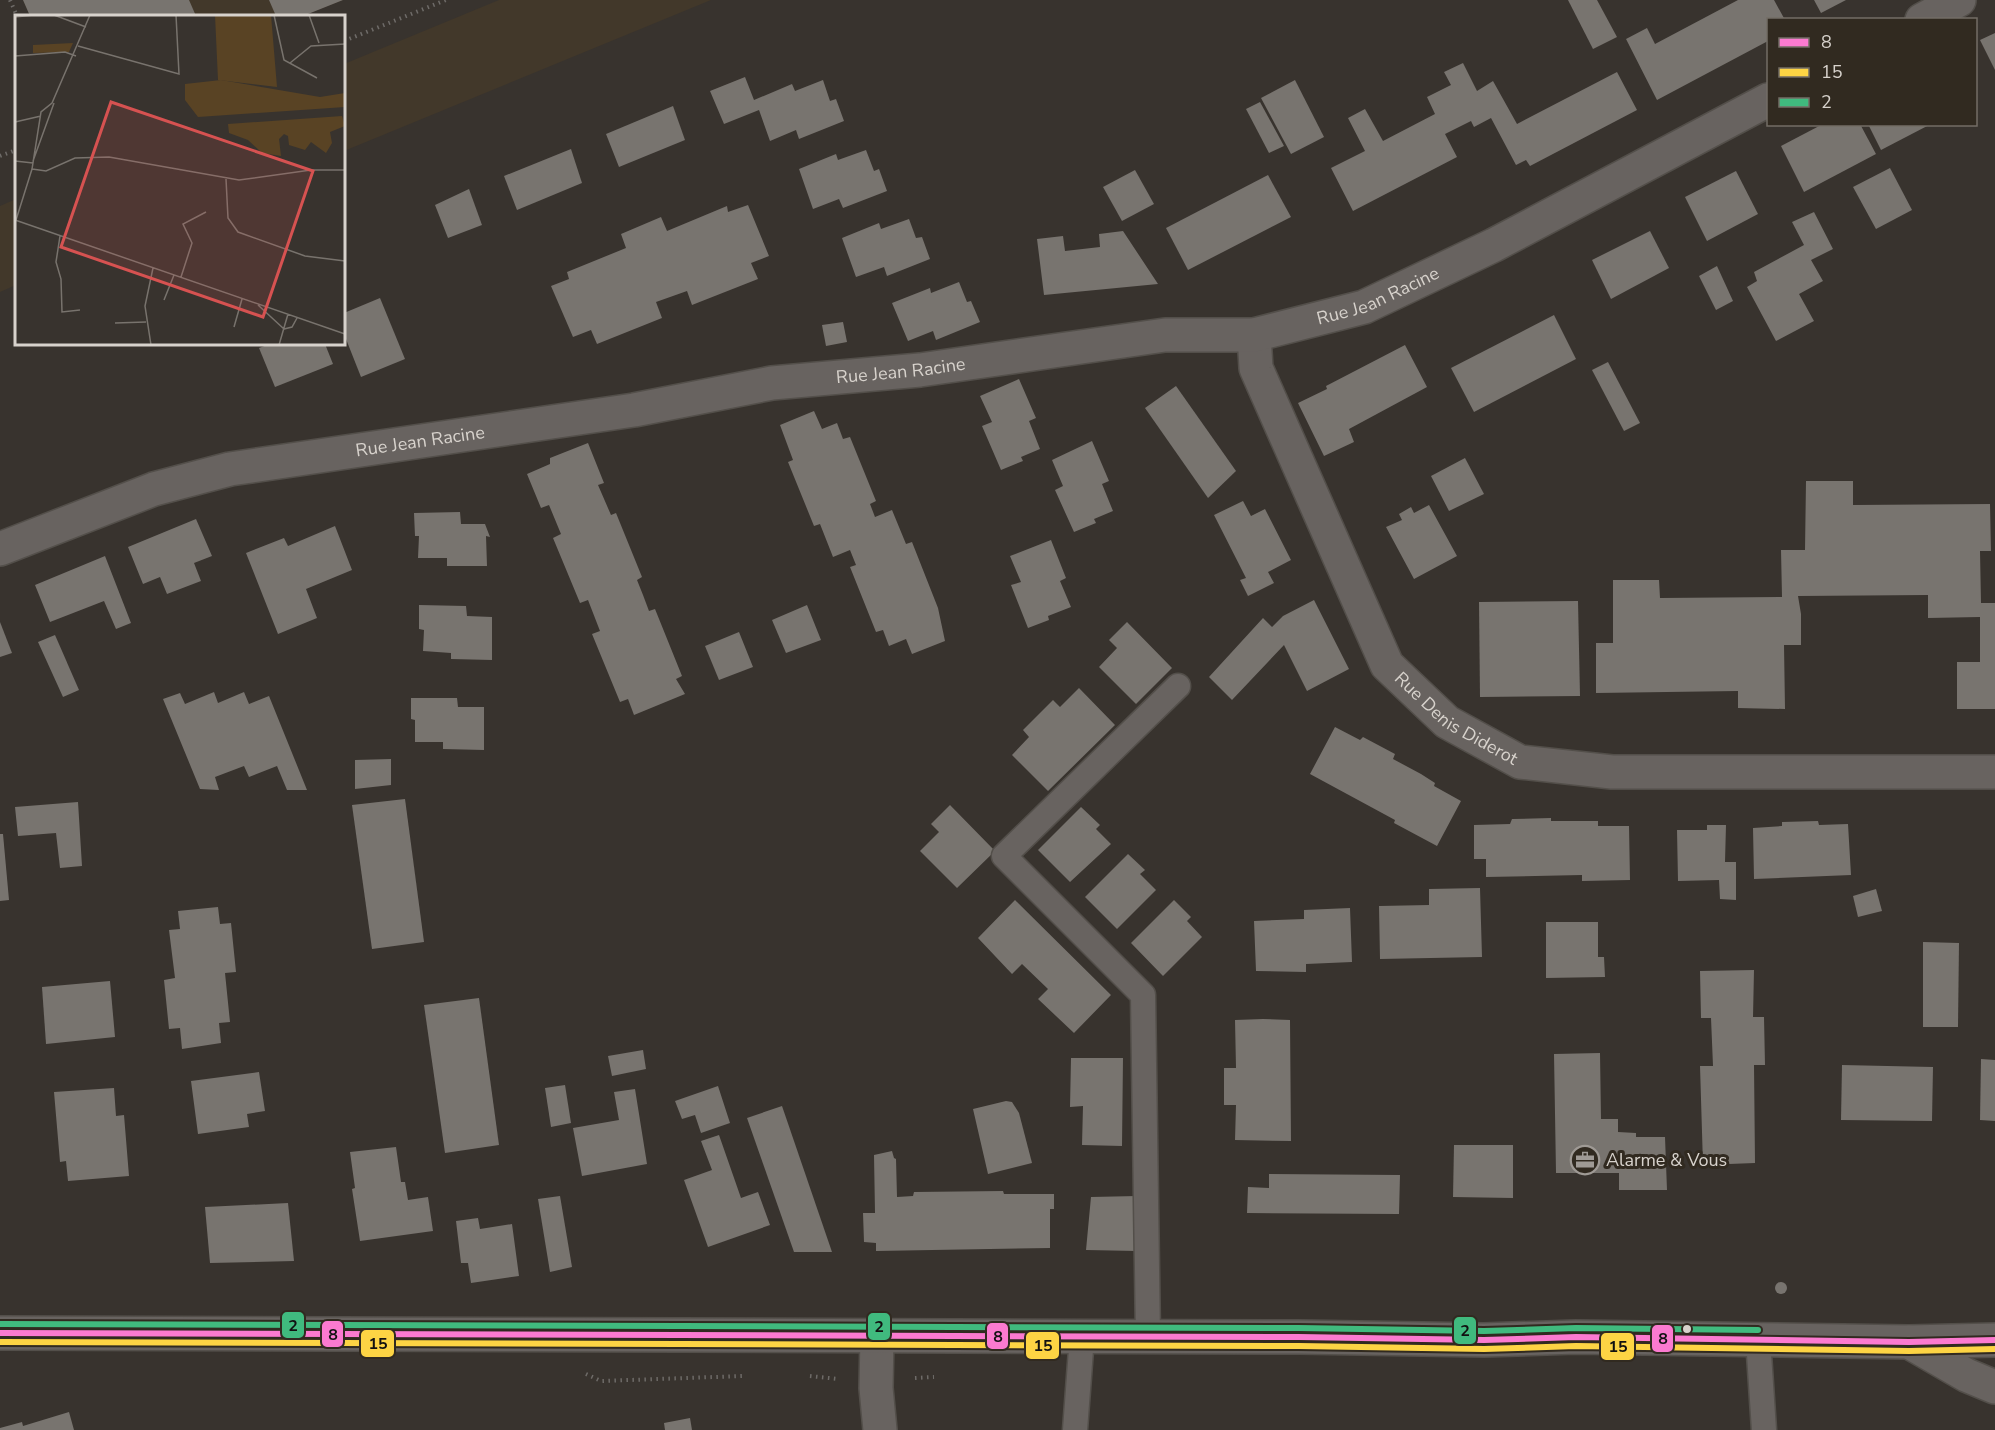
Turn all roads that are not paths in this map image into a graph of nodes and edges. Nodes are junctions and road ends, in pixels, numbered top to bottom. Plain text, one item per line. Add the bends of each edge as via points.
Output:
1 (1959, 0) edge
2 (1926, 18) edge
3 (1767, 101) edge
4 (1254, 335) junction
5 (0, 549) edge
6 (1178, 687) dead end
7 (1995, 772) edge
8 (0, 1333) edge
9 (1082, 1336) junction
10 (877, 1337) junction
11 (1148, 1337) junction
12 (1758, 1339) junction
13 (1995, 1340) edge
14 (1909, 1342) junction
15 (1995, 1387) edge
16 (880, 1430) edge
17 (1075, 1430) edge
18 (1764, 1430) edge

1 - 2 street
3 - 4 street, Rue Jean Racine via 1494,245 1364,307
4 - 5 street, Rue Jean Racine via 1165,335 920,370 772,382 634,410 230,469 154,489
4 - 7 street, Rue Denis Diderot via 1256,368 1387,665 1447,722 1520,762 1612,772
6 - 11 lane via 1004,856 1143,995
8 - 10 street
9 - 10 street
9 - 11 street
9 - 17 lane
10 - 16 street
11 - 12 street
12 - 14 street
12 - 18 lane
13 - 14 street
14 - 15 street

